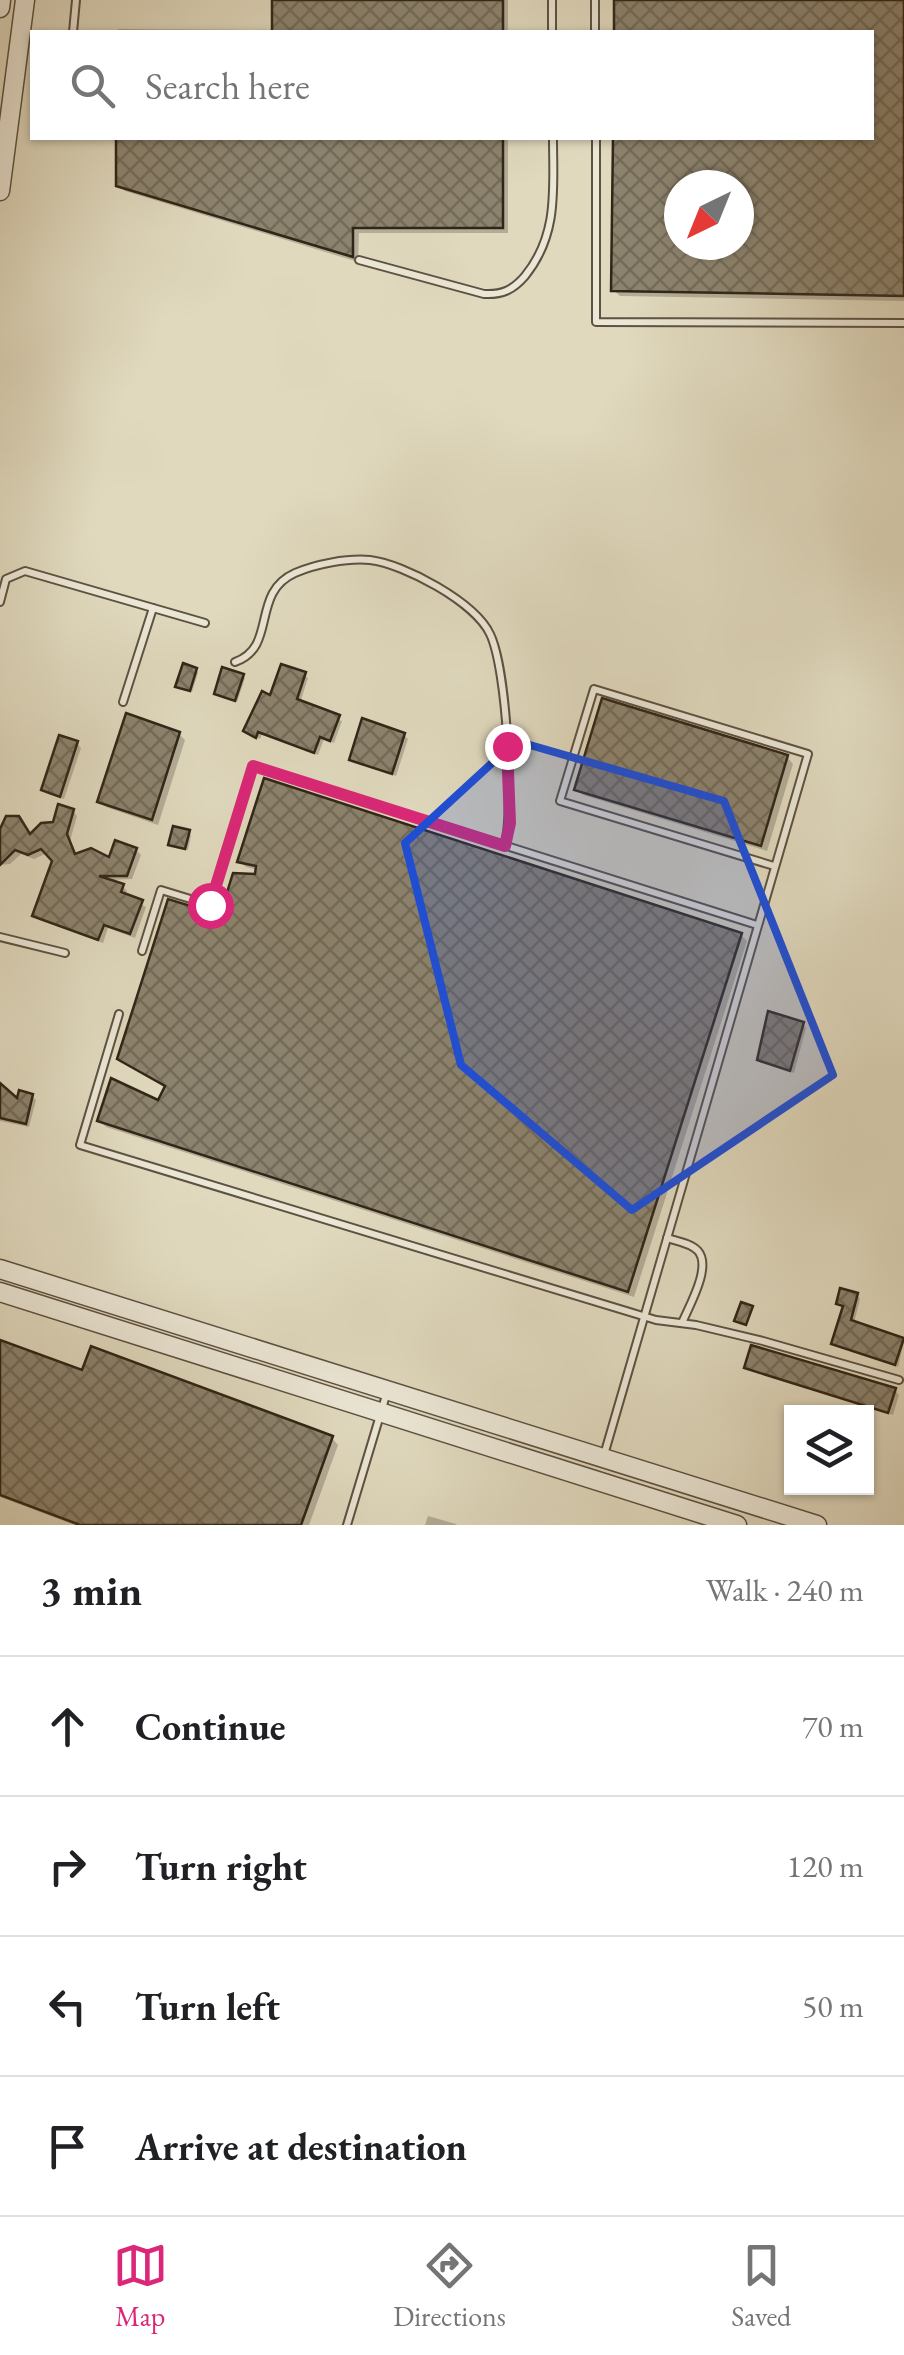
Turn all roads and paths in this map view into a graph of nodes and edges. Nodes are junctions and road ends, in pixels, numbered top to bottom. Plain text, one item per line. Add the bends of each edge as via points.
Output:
1 (1, 0) edge
2 (25, 0) edge
3 (76, 0) edge
4 (552, 0) edge
5 (596, 0) edge
6 (0, 8) edge
7 (73, 30) edge
8 (552, 30) edge
9 (596, 30) edge
10 (553, 140) edge
11 (596, 140) edge
12 (0, 192) edge
13 (359, 260) dead end
14 (904, 323) edge
15 (0, 602) edge
16 (153, 608) junction
17 (205, 623) dead end
18 (235, 662) dead end
19 (123, 702) dead end
20 (505, 846) junction
21 (774, 866) junction
22 (757, 925) junction
23 (0, 937) edge
24 (142, 951) dead end
25 (64, 953) dead end
26 (118, 1014) dead end
27 (667, 1238) junction
28 (0, 1269) edge
29 (0, 1292) edge
30 (644, 1316) junction
31 (682, 1323) junction
32 (899, 1380) dead end
33 (385, 1401) junction
34 (603, 1459) junction
35 (347, 1525) edge
36 (737, 1525) edge
37 (817, 1525) edge

1 - 6 street
2 - 12 street
3 - 7 lane
4 - 8 lane
5 - 9 lane
10 - 13 lane via 550,228 540,255 516,286 484,294
11 - 14 lane via 596,322
15 - 16 lane via 6,580 26,571
16 - 17 lane
16 - 19 lane
18 - 20 lane via 258,643 272,592 303,570 350,560 382,562 460,602 486,627 498,660 509,784
20 - 22 lane
20 - 24 lane via 253,766 210,905 161,890
21 - 21 lane via 808,754 594,689 560,801
21 - 22 lane
22 - 27 lane
23 - 25 lane
26 - 30 lane via 80,1145
27 - 30 lane
27 - 31 lane via 692,1247 702,1259
28 - 33 street
29 - 33 street
30 - 31 lane
30 - 34 lane
31 - 32 lane
33 - 34 street
33 - 35 lane
33 - 36 street
34 - 37 street

